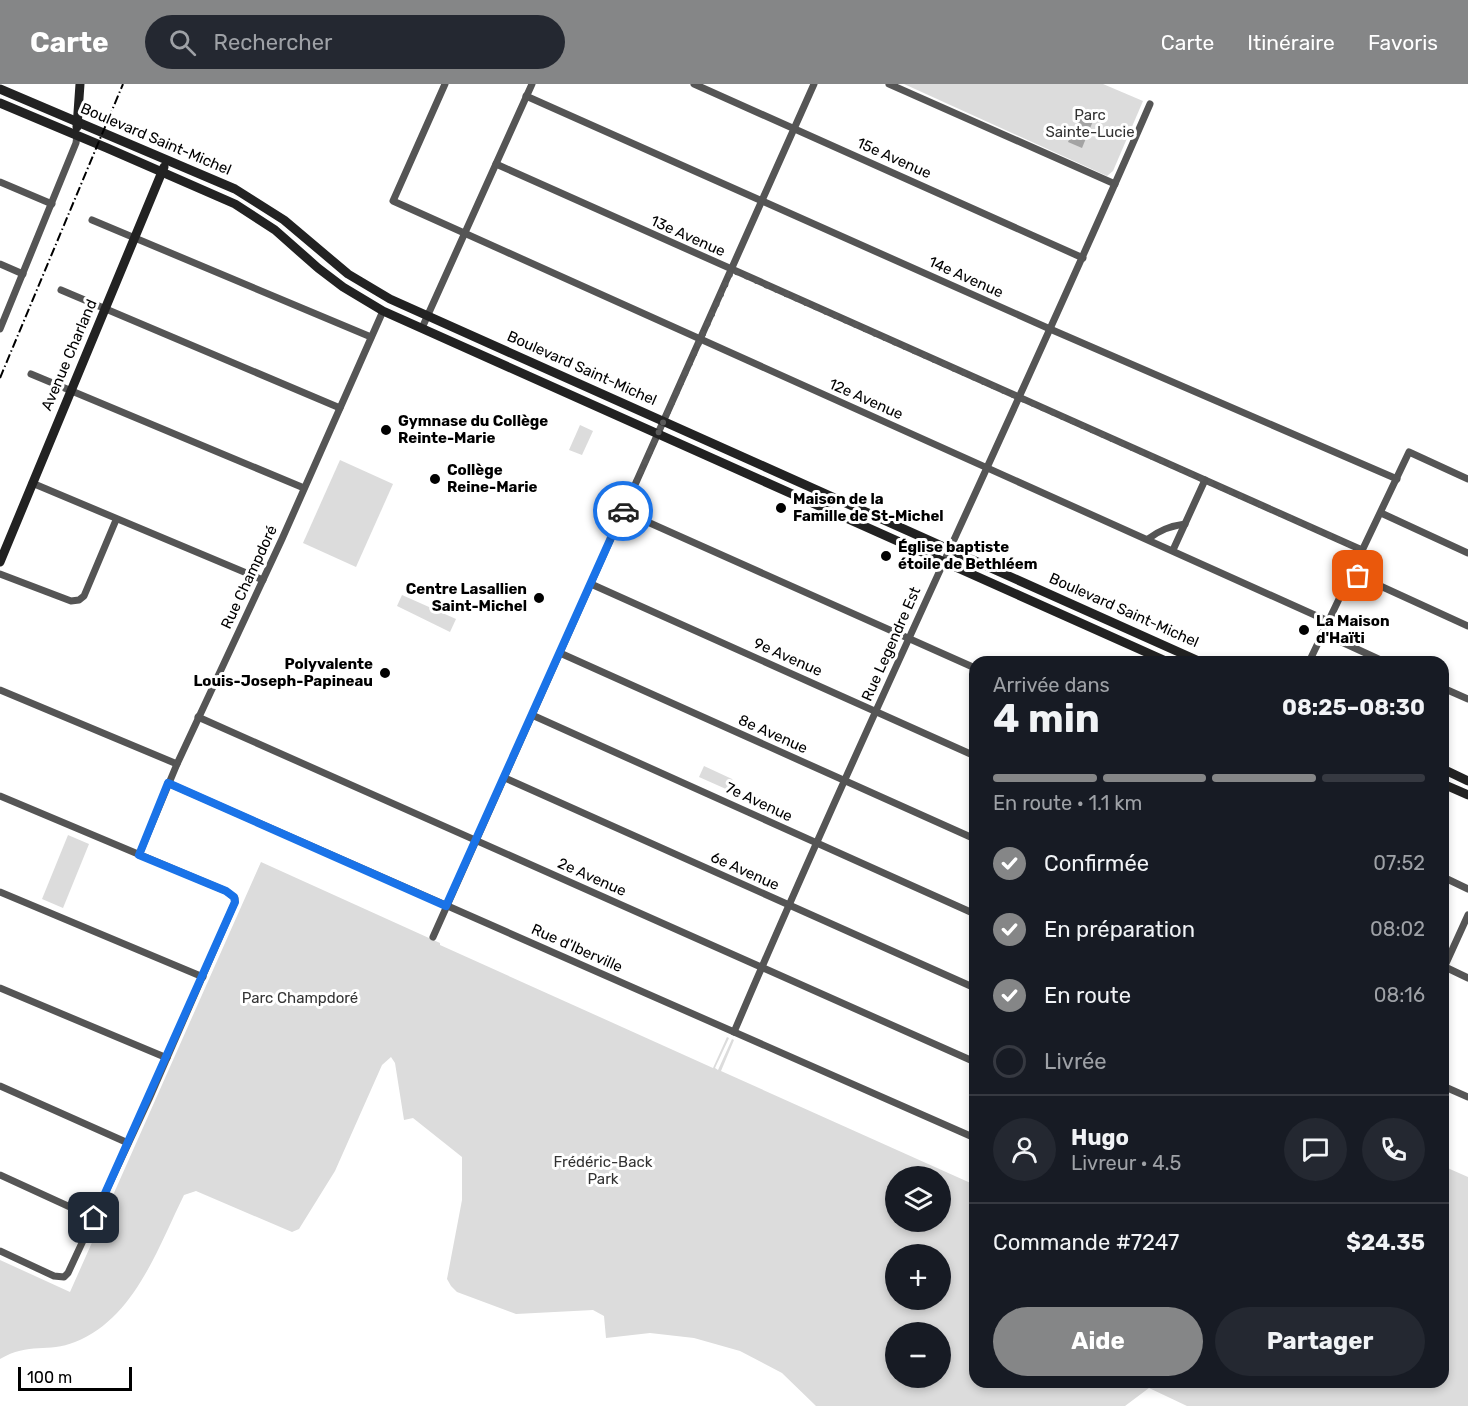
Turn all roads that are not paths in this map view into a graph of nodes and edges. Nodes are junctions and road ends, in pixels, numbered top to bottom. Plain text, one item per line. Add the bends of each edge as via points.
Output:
1 (80, 84) edge
2 (445, 84) edge
3 (532, 84) edge
4 (694, 84) edge
5 (814, 84) edge
6 (889, 84) edge
7 (0, 89) edge
8 (526, 96) junction
9 (0, 104) edge
10 (1150, 104) dead end
11 (78, 122) junction
12 (794, 128) junction
13 (77, 135) junction
14 (167, 160) junction
15 (496, 164) junction
16 (162, 171) junction
17 (0, 182) edge
18 (1115, 184) junction
19 (762, 200) junction
20 (52, 204) junction
21 (93, 220) dead end
22 (464, 233) junction
23 (134, 238) junction
24 (1083, 258) junction
25 (0, 264) edge
26 (732, 270) junction
27 (23, 274) junction
28 (61, 290) dead end
29 (105, 308) junction
30 (383, 311) junction
31 (427, 316) junction
32 (422, 328) junction
33 (0, 329) edge
34 (1050, 329) junction
35 (370, 337) junction
36 (701, 339) junction
37 (31, 374) dead end
38 (71, 390) junction
39 (1018, 398) junction
40 (340, 408) junction
41 (664, 421) junction
42 (658, 433) junction
43 (987, 468) junction
44 (1397, 479) junction
45 (1468, 479) edge
46 (1205, 480) junction
47 (32, 483) junction
48 (304, 488) junction
49 (623, 511) junction
50 (1381, 513) junction
51 (116, 520) junction
52 (1185, 524) junction
53 (1148, 539) junction
54 (950, 549) junction
55 (1173, 550) junction
56 (1362, 550) junction
57 (1468, 553) edge
58 (944, 561) junction
59 (0, 562) edge
60 (1352, 573) junction
61 (0, 574) edge
62 (263, 580) junction
63 (591, 584) junction
64 (1328, 621) junction
65 (1468, 626) edge
66 (1322, 633) junction
67 (909, 638) junction
68 (560, 653) junction
69 (1155, 656) edge
70 (1189, 656) edge
71 (1312, 656) edge
72 (1372, 656) edge
73 (969, 665) edge
74 (0, 690) edge
75 (1449, 691) edge
76 (1468, 699) edge
77 (876, 711) junction
78 (532, 715) junction
79 (198, 717) junction
80 (969, 753) edge
81 (177, 764) junction
82 (1449, 772) edge
83 (505, 778) junction
84 (845, 781) junction
85 (1468, 781) edge
86 (168, 783) junction
87 (1449, 787) edge
88 (1468, 795) edge
89 (0, 796) edge
90 (969, 836) edge
91 (476, 841) junction
92 (816, 843) junction
93 (139, 855) junction
94 (1449, 880) edge
95 (1468, 889) edge
96 (0, 892) edge
97 (789, 905) junction
98 (446, 906) junction
99 (969, 911) edge
100 (1468, 915) edge
101 (433, 937) dead end
102 (1449, 955) edge
103 (761, 967) junction
104 (1449, 970) edge
105 (203, 977) junction
106 (1468, 978) edge
107 (969, 985) edge
108 (0, 988) edge
109 (734, 1032) junction
110 (167, 1058) junction
111 (969, 1059) edge
112 (0, 1086) edge
113 (1449, 1089) edge
114 (1468, 1097) edge
115 (969, 1135) edge
116 (128, 1143) junction
117 (0, 1175) edge
118 (94, 1218) junction
119 (0, 1251) edge

1 - 11 main road
2 - 22 street, 12e Avenue via 393,201
3 - 8 street
4 - 12 street, 15e Avenue
5 - 12 street
6 - 18 street
7 - 11 main road, Boulevard Saint-Michel
8 - 15 street
8 - 19 street, 14e Avenue
9 - 13 main road, Boulevard Saint-Michel
10 - 18 street, Rue Legendre Est
11 - 13 main road
11 - 14 main road, Boulevard Saint-Michel
12 - 19 street
12 - 24 street, 15e Avenue
13 - 16 main road, Boulevard Saint-Michel
13 - 20 street
14 - 16 main road, Avenue Charland
14 - 31 main road, Boulevard Saint-Michel via 224,183 259,203 355,279
15 - 22 street
15 - 26 street, 13e Avenue
16 - 23 main road, Avenue Charland
16 - 30 main road, Boulevard Saint-Michel via 254,215 329,277
17 - 20 street
18 - 24 street, Rue Legendre Est
19 - 26 street
19 - 34 street, 14e Avenue
20 - 27 street
21 - 23 street
22 - 31 street
22 - 36 street, 12e Avenue
23 - 29 main road, Avenue Charland
23 - 35 street
24 - 34 street, Rue Legendre Est
25 - 27 street
26 - 36 street
26 - 39 street, 13e Avenue
27 - 33 street
28 - 29 street
29 - 38 main road, Avenue Charland
29 - 40 street
30 - 32 main road, Boulevard Saint-Michel
30 - 35 street, Rue Champdoré
31 - 32 street
31 - 41 main road, Boulevard Saint-Michel
32 - 42 main road, Boulevard Saint-Michel
34 - 39 street, Rue Legendre Est
34 - 44 street, 14e Avenue
35 - 40 street, Rue Champdoré
36 - 41 street
36 - 43 street, 12e Avenue
37 - 38 street
38 - 47 main road, Avenue Charland
38 - 48 street
39 - 43 street, Rue Legendre Est
39 - 46 street, 13e Avenue
40 - 48 street, Rue Champdoré
41 - 42 street
41 - 54 main road, Boulevard Saint-Michel
42 - 49 street
42 - 58 main road, Boulevard Saint-Michel
43 - 53 street, 12e Avenue
43 - 54 street, Rue Legendre Est
44 - 45 street via 1409,452
44 - 50 street
46 - 52 street
46 - 56 street, 13e Avenue
47 - 51 street
47 - 59 main road, Avenue Charland
48 - 62 street, Rue Champdoré
49 - 63 street
49 - 67 street
50 - 56 street
50 - 57 street
51 - 61 street via 79,600 71,601
51 - 62 street
52 - 53 street via 1158,531
52 - 55 street
53 - 55 street, 12e Avenue
54 - 58 street, Rue Legendre Est
54 - 70 main road, Boulevard Saint-Michel
55 - 64 street, 12e Avenue
56 - 60 street
58 - 67 street, Rue Legendre Est
58 - 69 main road, Boulevard Saint-Michel
60 - 64 street
60 - 65 street
62 - 79 street, Rue Champdoré
63 - 68 street
63 - 77 street, 9e Avenue
64 - 66 street
66 - 71 street
66 - 72 street
67 - 73 street
67 - 77 street, Rue Legendre Est
68 - 78 street
68 - 84 street, 8e Avenue
74 - 81 street
75 - 76 street
77 - 80 street, 9e Avenue
77 - 84 street, Rue Legendre Est
78 - 83 street
78 - 92 street, 7e Avenue
79 - 81 street, Rue Champdoré
79 - 91 street, 2e Avenue
81 - 86 street, Rue Champdoré
82 - 85 main road
83 - 91 street
83 - 97 street, 6e Avenue
84 - 90 street, 8e Avenue
84 - 92 street, Rue Legendre Est
86 - 93 street, Rue Champdoré
86 - 98 street, Rue d'Iberville
87 - 88 main road
89 - 93 street
91 - 98 street
91 - 103 street, 2e Avenue
92 - 97 street, Rue Legendre Est
92 - 99 street, 7e Avenue
93 - 105 street via 234,897 234,907
94 - 95 street
96 - 105 street
97 - 103 street, Rue Legendre Est
97 - 107 street, 6e Avenue
98 - 101 street
98 - 109 street, Rue d'Iberville
100 - 102 street
103 - 109 street, Rue Legendre Est
103 - 111 street, 2e Avenue
104 - 106 street
105 - 110 street
108 - 110 street
109 - 115 street, Rue d'Iberville
110 - 116 street
112 - 116 street
113 - 114 street
116 - 118 street
117 - 118 street
118 - 119 street via 64,1277

